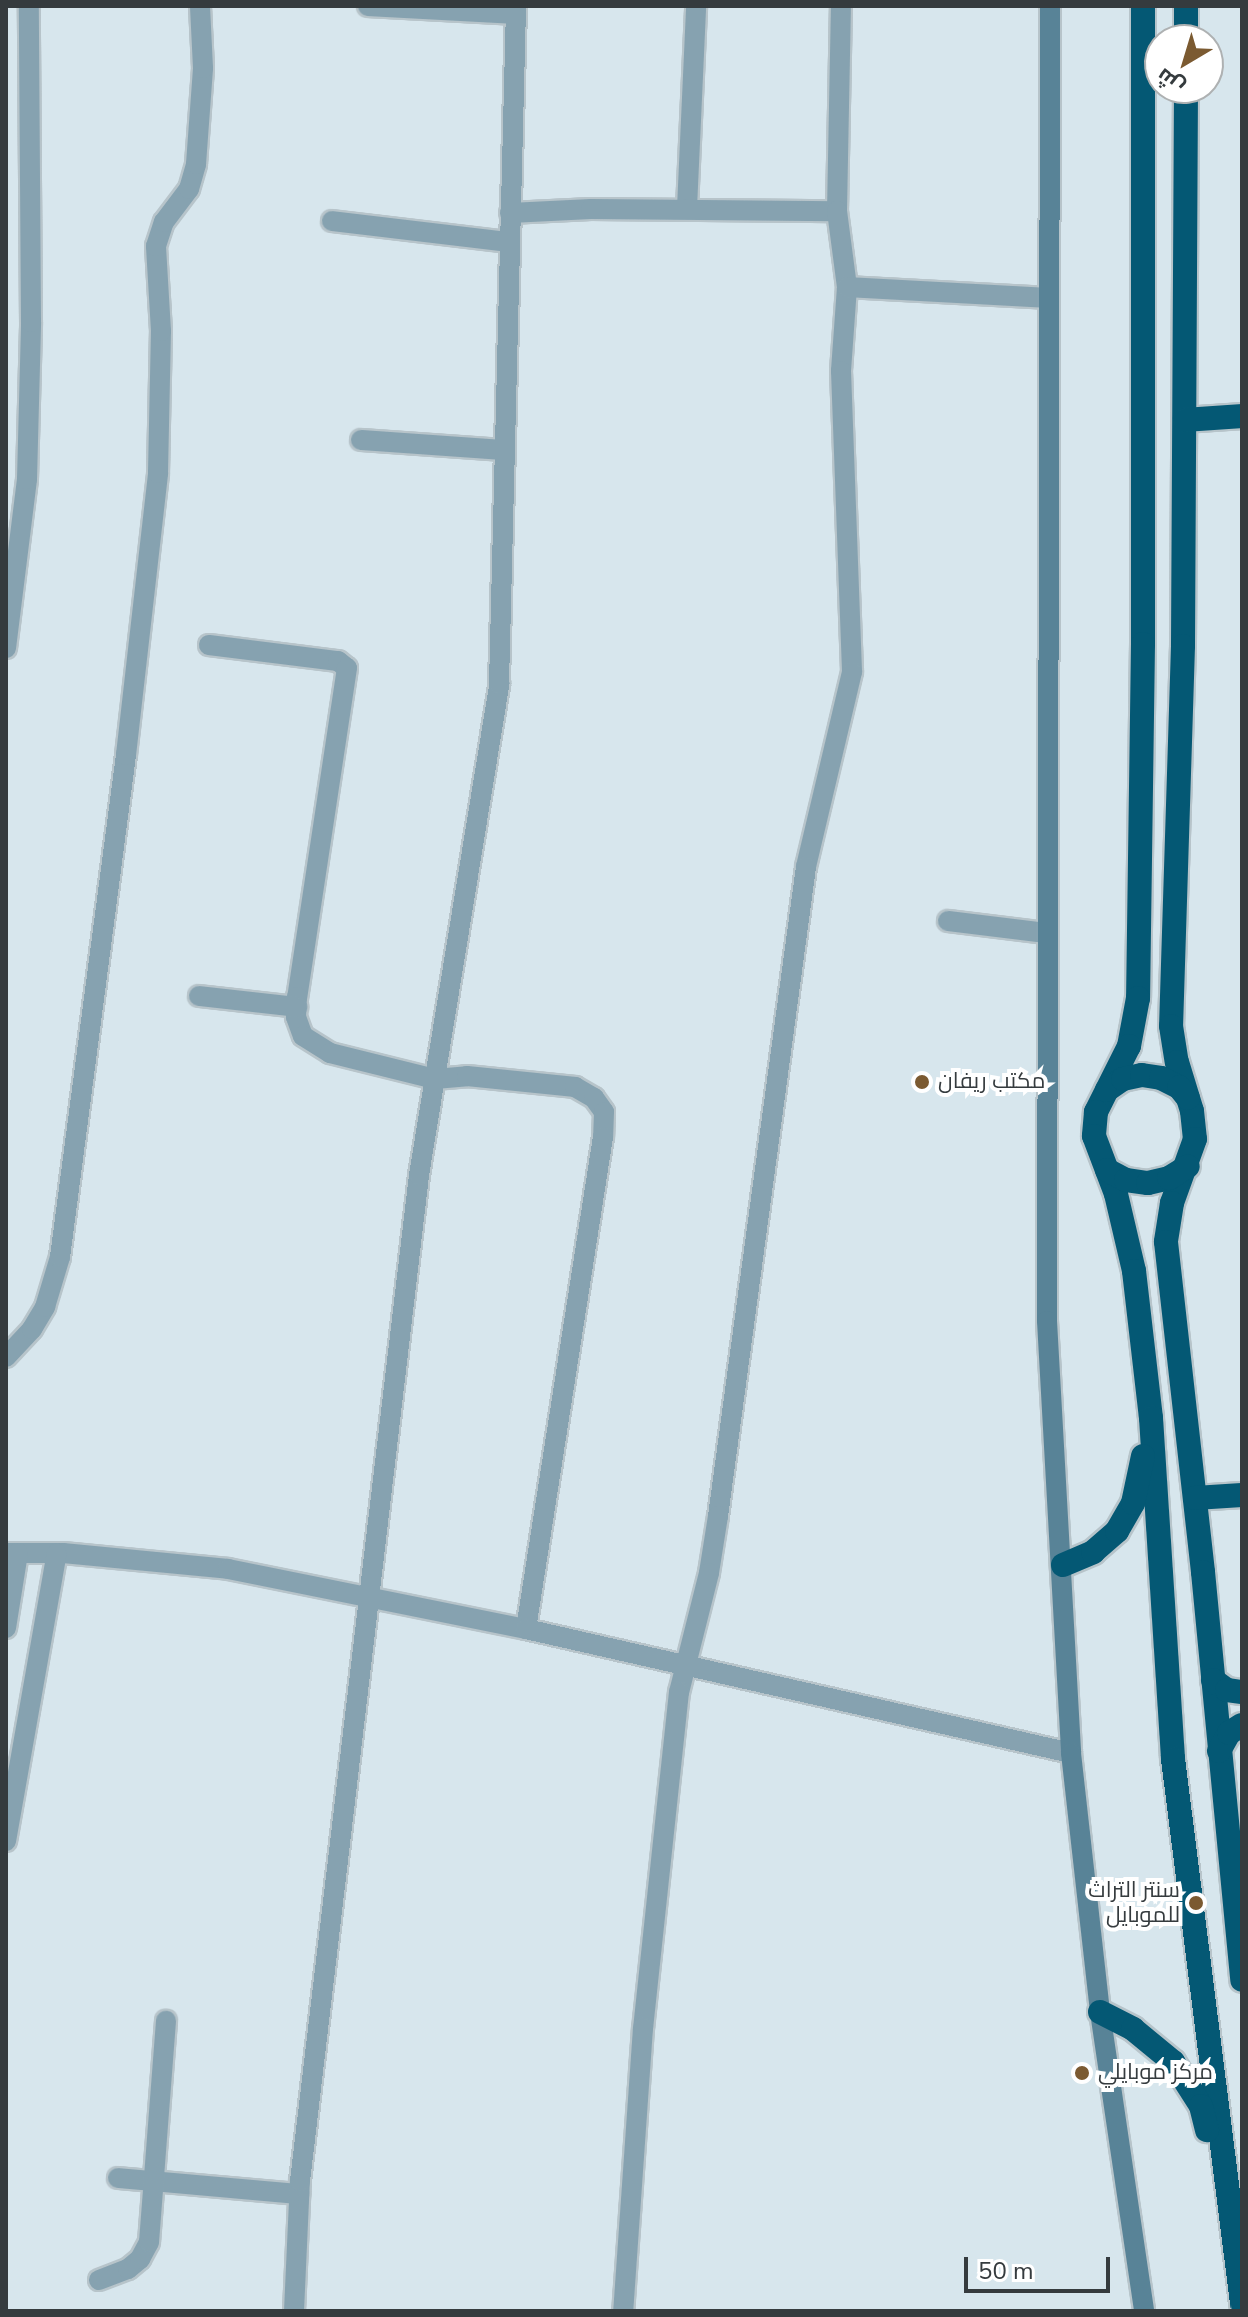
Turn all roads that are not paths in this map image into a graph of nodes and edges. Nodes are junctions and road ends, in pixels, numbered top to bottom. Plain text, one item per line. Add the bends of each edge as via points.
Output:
1 (29, 6) edge
2 (200, 6) edge
3 (376, 6) edge
4 (696, 6) edge
5 (841, 6) edge
6 (1050, 6) edge
7 (1143, 6) edge
8 (516, 10) edge
9 (1186, 104) edge
10 (687, 208) junction
11 (837, 211) junction
12 (510, 213) junction
13 (332, 221) dead end
14 (508, 242) junction
15 (847, 287) junction
16 (1049, 298) junction
17 (1242, 416) edge
18 (1185, 420) junction
19 (361, 440) dead end
20 (504, 450) junction
21 (209, 645) dead end
22 (6, 648) edge
23 (948, 921) dead end
24 (1046, 933) junction
25 (199, 996) dead end
26 (297, 1007) junction
27 (435, 1079) junction
28 (1107, 1090) junction
29 (1188, 1098) junction
30 (1188, 1166) junction
31 (1107, 1170) junction
32 (6, 1357) edge
33 (1151, 1418) junction
34 (1242, 1495) edge
35 (1195, 1498) junction
36 (12, 1553) edge
37 (57, 1553) junction
38 (1063, 1565) junction
39 (371, 1596) junction
40 (6, 1628) edge
41 (526, 1629) junction
42 (684, 1666) junction
43 (1213, 1680) junction
44 (1242, 1692) edge
45 (1242, 1725) edge
46 (1219, 1751) junction
47 (1071, 1753) junction
48 (6, 1841) edge
49 (1242, 1980) edge
50 (1100, 2012) junction
51 (166, 2021) dead end
52 (118, 2178) dead end
53 (153, 2181) junction
54 (1226, 2193) junction
55 (299, 2194) junction
56 (99, 2280) dead end
57 (1242, 2303) edge
58 (294, 2311) edge
59 (623, 2311) edge
60 (1144, 2311) edge

1 - 22 street via 27,479
2 - 32 street via 203,68 196,164 189,189 164,222 156,246 161,331 158,473 60,1257 45,1307
3 - 8 street
4 - 10 street
5 - 11 street
6 - 16 main road
7 - 28 highway via 1138,998 1129,1046
8 - 12 street
9 - 18 highway
10 - 11 street
10 - 12 street
11 - 15 street
12 - 14 street
13 - 14 street
14 - 20 street
15 - 16 street
15 - 42 street via 841,371 852,672 806,867 716,1531
16 - 24 main road
17 - 18 highway
18 - 29 highway via 1171,1026
19 - 20 street
20 - 27 street via 499,684
21 - 26 street via 338,661 347,668
23 - 24 street
24 - 38 main road via 1047,1321
25 - 26 street
26 - 27 street via 298,1028 320,1048
27 - 39 street via 419,1175
27 - 41 street via 467,1076 566,1085 594,1098 604,1112
28 - 29 highway via 1142,1075 1179,1087
28 - 31 highway via 1094,1124 1096,1148
29 - 30 highway via 1195,1139
30 - 31 highway via 1148,1183
30 - 35 highway via 1172,1203 1166,1242
31 - 33 highway via 1130,1245
33 - 38 highway via 1126,1518 1093,1552
33 - 54 highway via 1173,1759
34 - 35 highway
35 - 43 highway
36 - 37 street
36 - 40 street
37 - 39 street via 228,1569
37 - 48 street
38 - 47 main road
39 - 41 street
39 - 55 street
41 - 42 street
42 - 47 street
42 - 59 street via 643,2028
43 - 44 highway
43 - 46 highway
45 - 46 highway via 1229,1733
46 - 49 highway
47 - 50 main road
50 - 54 highway via 1154,2044 1188,2083 1201,2106
50 - 60 main road
51 - 53 street
52 - 53 street
53 - 55 street
53 - 56 street via 144,2254 128,2269
54 - 57 highway
55 - 58 street

